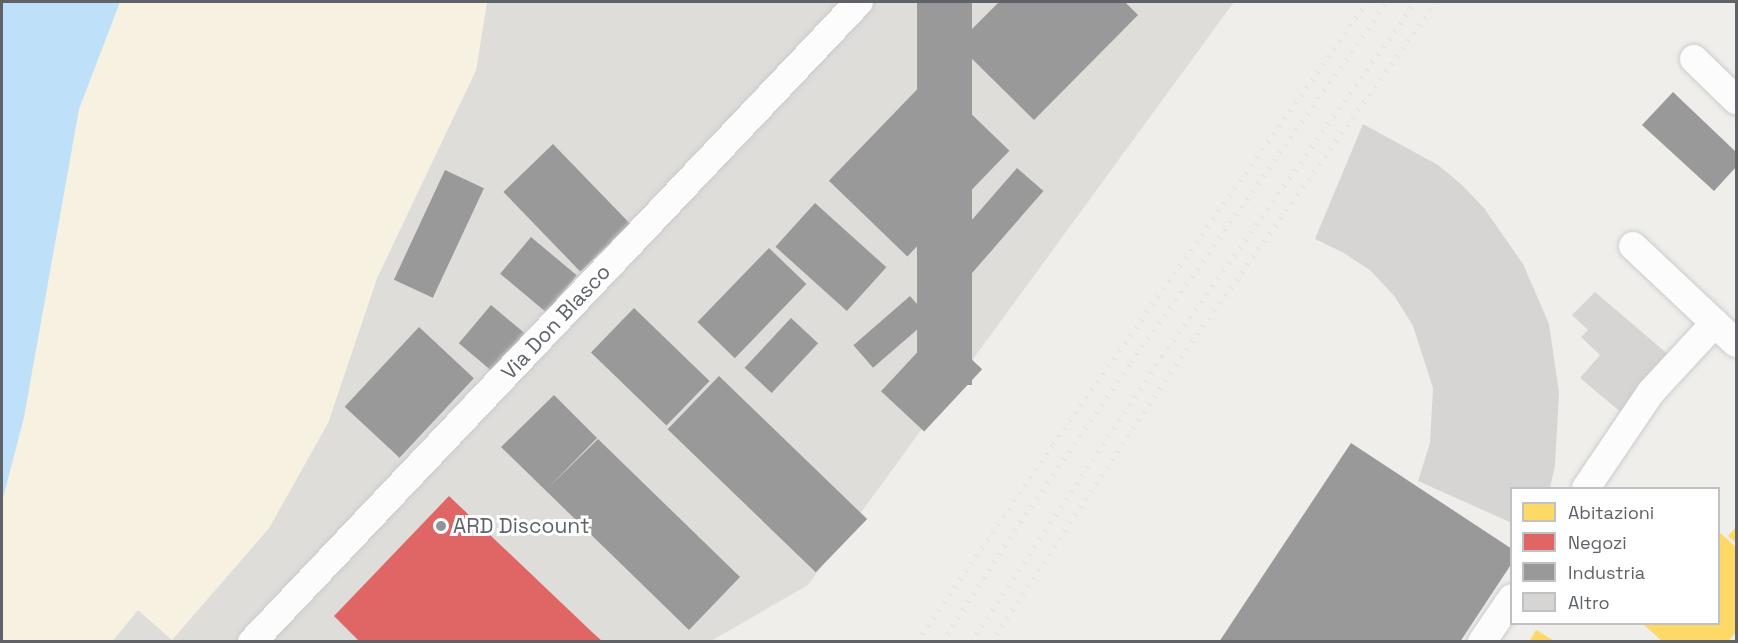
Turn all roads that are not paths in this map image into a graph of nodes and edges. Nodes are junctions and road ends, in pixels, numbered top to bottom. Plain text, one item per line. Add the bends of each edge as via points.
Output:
1 (859, 2) edge
2 (1694, 59) dead end
3 (1737, 100) edge
4 (1633, 246) dead end
5 (1715, 323) junction
6 (1737, 343) edge
7 (1587, 487) edge
8 (1510, 601) edge
9 (252, 642) edge
10 (1482, 642) edge

1 - 9 street, Via Don Blasco
2 - 3 street
4 - 5 street
5 - 6 street
5 - 7 street via 1651,392
8 - 10 street

